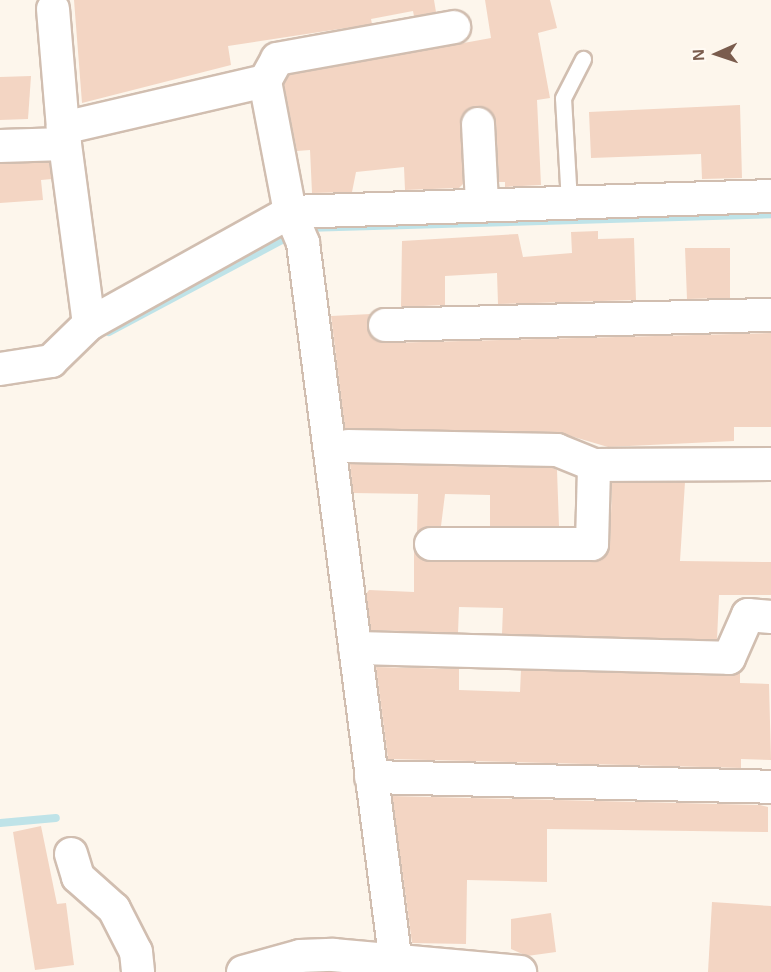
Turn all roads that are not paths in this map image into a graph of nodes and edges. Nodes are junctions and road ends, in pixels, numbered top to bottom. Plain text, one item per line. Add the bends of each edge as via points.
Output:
1 (53, 9) dead end
2 (454, 27) dead end
3 (583, 59) dead end
4 (265, 81) junction
5 (478, 124) dead end
6 (64, 136) junction
7 (0, 146) edge
8 (771, 196) edge
9 (569, 202) junction
10 (482, 204) junction
11 (296, 226) junction
12 (771, 315) edge
13 (89, 324) junction
14 (385, 325) dead end
15 (0, 369) edge
16 (348, 446) dead end
17 (771, 464) edge
18 (594, 465) junction
19 (431, 544) dead end
20 (771, 616) edge
21 (355, 648) junction
22 (371, 777) junction
23 (771, 787) edge
24 (71, 854) dead end
25 (396, 965) edge
26 (138, 972) edge
27 (243, 972) edge
28 (520, 972) edge

1 - 6 street
2 - 4 street via 277,59
3 - 9 lane via 563,98
4 - 6 street
4 - 11 street
5 - 10 street
6 - 7 street
6 - 13 street
8 - 9 street
9 - 10 street
10 - 11 street
11 - 13 street
11 - 21 street
12 - 14 street
13 - 15 street via 51,361
16 - 18 street via 557,450
17 - 18 street
18 - 19 street via 592,544
20 - 21 street via 748,615 729,658
21 - 22 street
22 - 23 street
22 - 25 street
24 - 26 street via 78,877 114,909 136,952
25 - 27 street via 300,956
25 - 28 street

